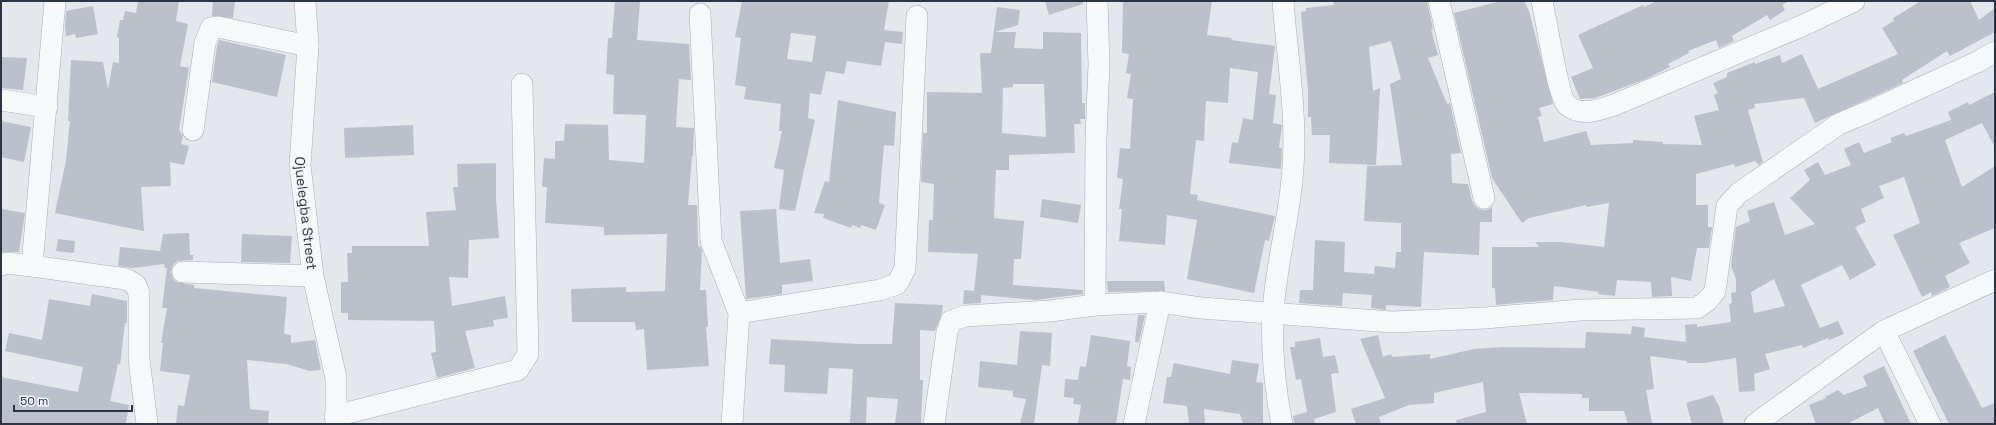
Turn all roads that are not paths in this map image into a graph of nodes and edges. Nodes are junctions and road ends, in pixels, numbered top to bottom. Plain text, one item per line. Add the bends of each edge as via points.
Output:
1 (55, 1) edge
2 (305, 1) edge
3 (1096, 1) edge
4 (1283, 1) edge
5 (1439, 1) edge
6 (1542, 1) edge
7 (1854, 1) edge
8 (700, 14) dead end
9 (917, 16) dead end
10 (308, 46) junction
11 (1995, 52) edge
12 (522, 84) dead end
13 (1, 100) edge
14 (47, 107) junction
15 (193, 130) dead end
16 (1484, 198) dead end
17 (1, 265) edge
18 (32, 266) junction
19 (183, 272) dead end
20 (313, 276) junction
21 (1995, 280) edge
22 (1160, 302) junction
23 (1095, 305) junction
24 (739, 313) junction
25 (1273, 313) junction
26 (1884, 331) junction
27 (336, 420) edge
28 (147, 424) edge
29 (732, 424) edge
30 (934, 424) edge
31 (1134, 424) edge
32 (1282, 424) edge
33 (1755, 424) edge
34 (1930, 424) edge

1 - 14 street
2 - 10 street, Ojuelegba Street
3 - 23 street via 1099,64
4 - 25 street via 1286,54 1294,113 1293,168
5 - 16 street
6 - 7 street via 1560,89 1566,104 1578,111 1595,111 1614,104 1804,25
8 - 24 street via 711,241
9 - 24 street via 906,269 897,284 880,290
10 - 15 street via 218,27 211,28 206,43
10 - 20 street, Ojuelegba Street via 300,165
11 - 25 street via 1839,124 1739,193 1727,206 1715,291 1697,308 1580,310 1392,322
12 - 27 street via 528,354 518,370
13 - 14 street
14 - 18 street
17 - 18 street via 7,263
18 - 28 street via 126,279 136,285 139,294 139,359
19 - 20 street
20 - 27 street, Ojuelegba Street via 336,378
21 - 26 street
22 - 23 street
22 - 25 street
22 - 31 street
23 - 30 street via 1050,311 965,316 952,321 947,332
24 - 29 street
25 - 32 street via 1276,393
26 - 33 street
26 - 34 street

